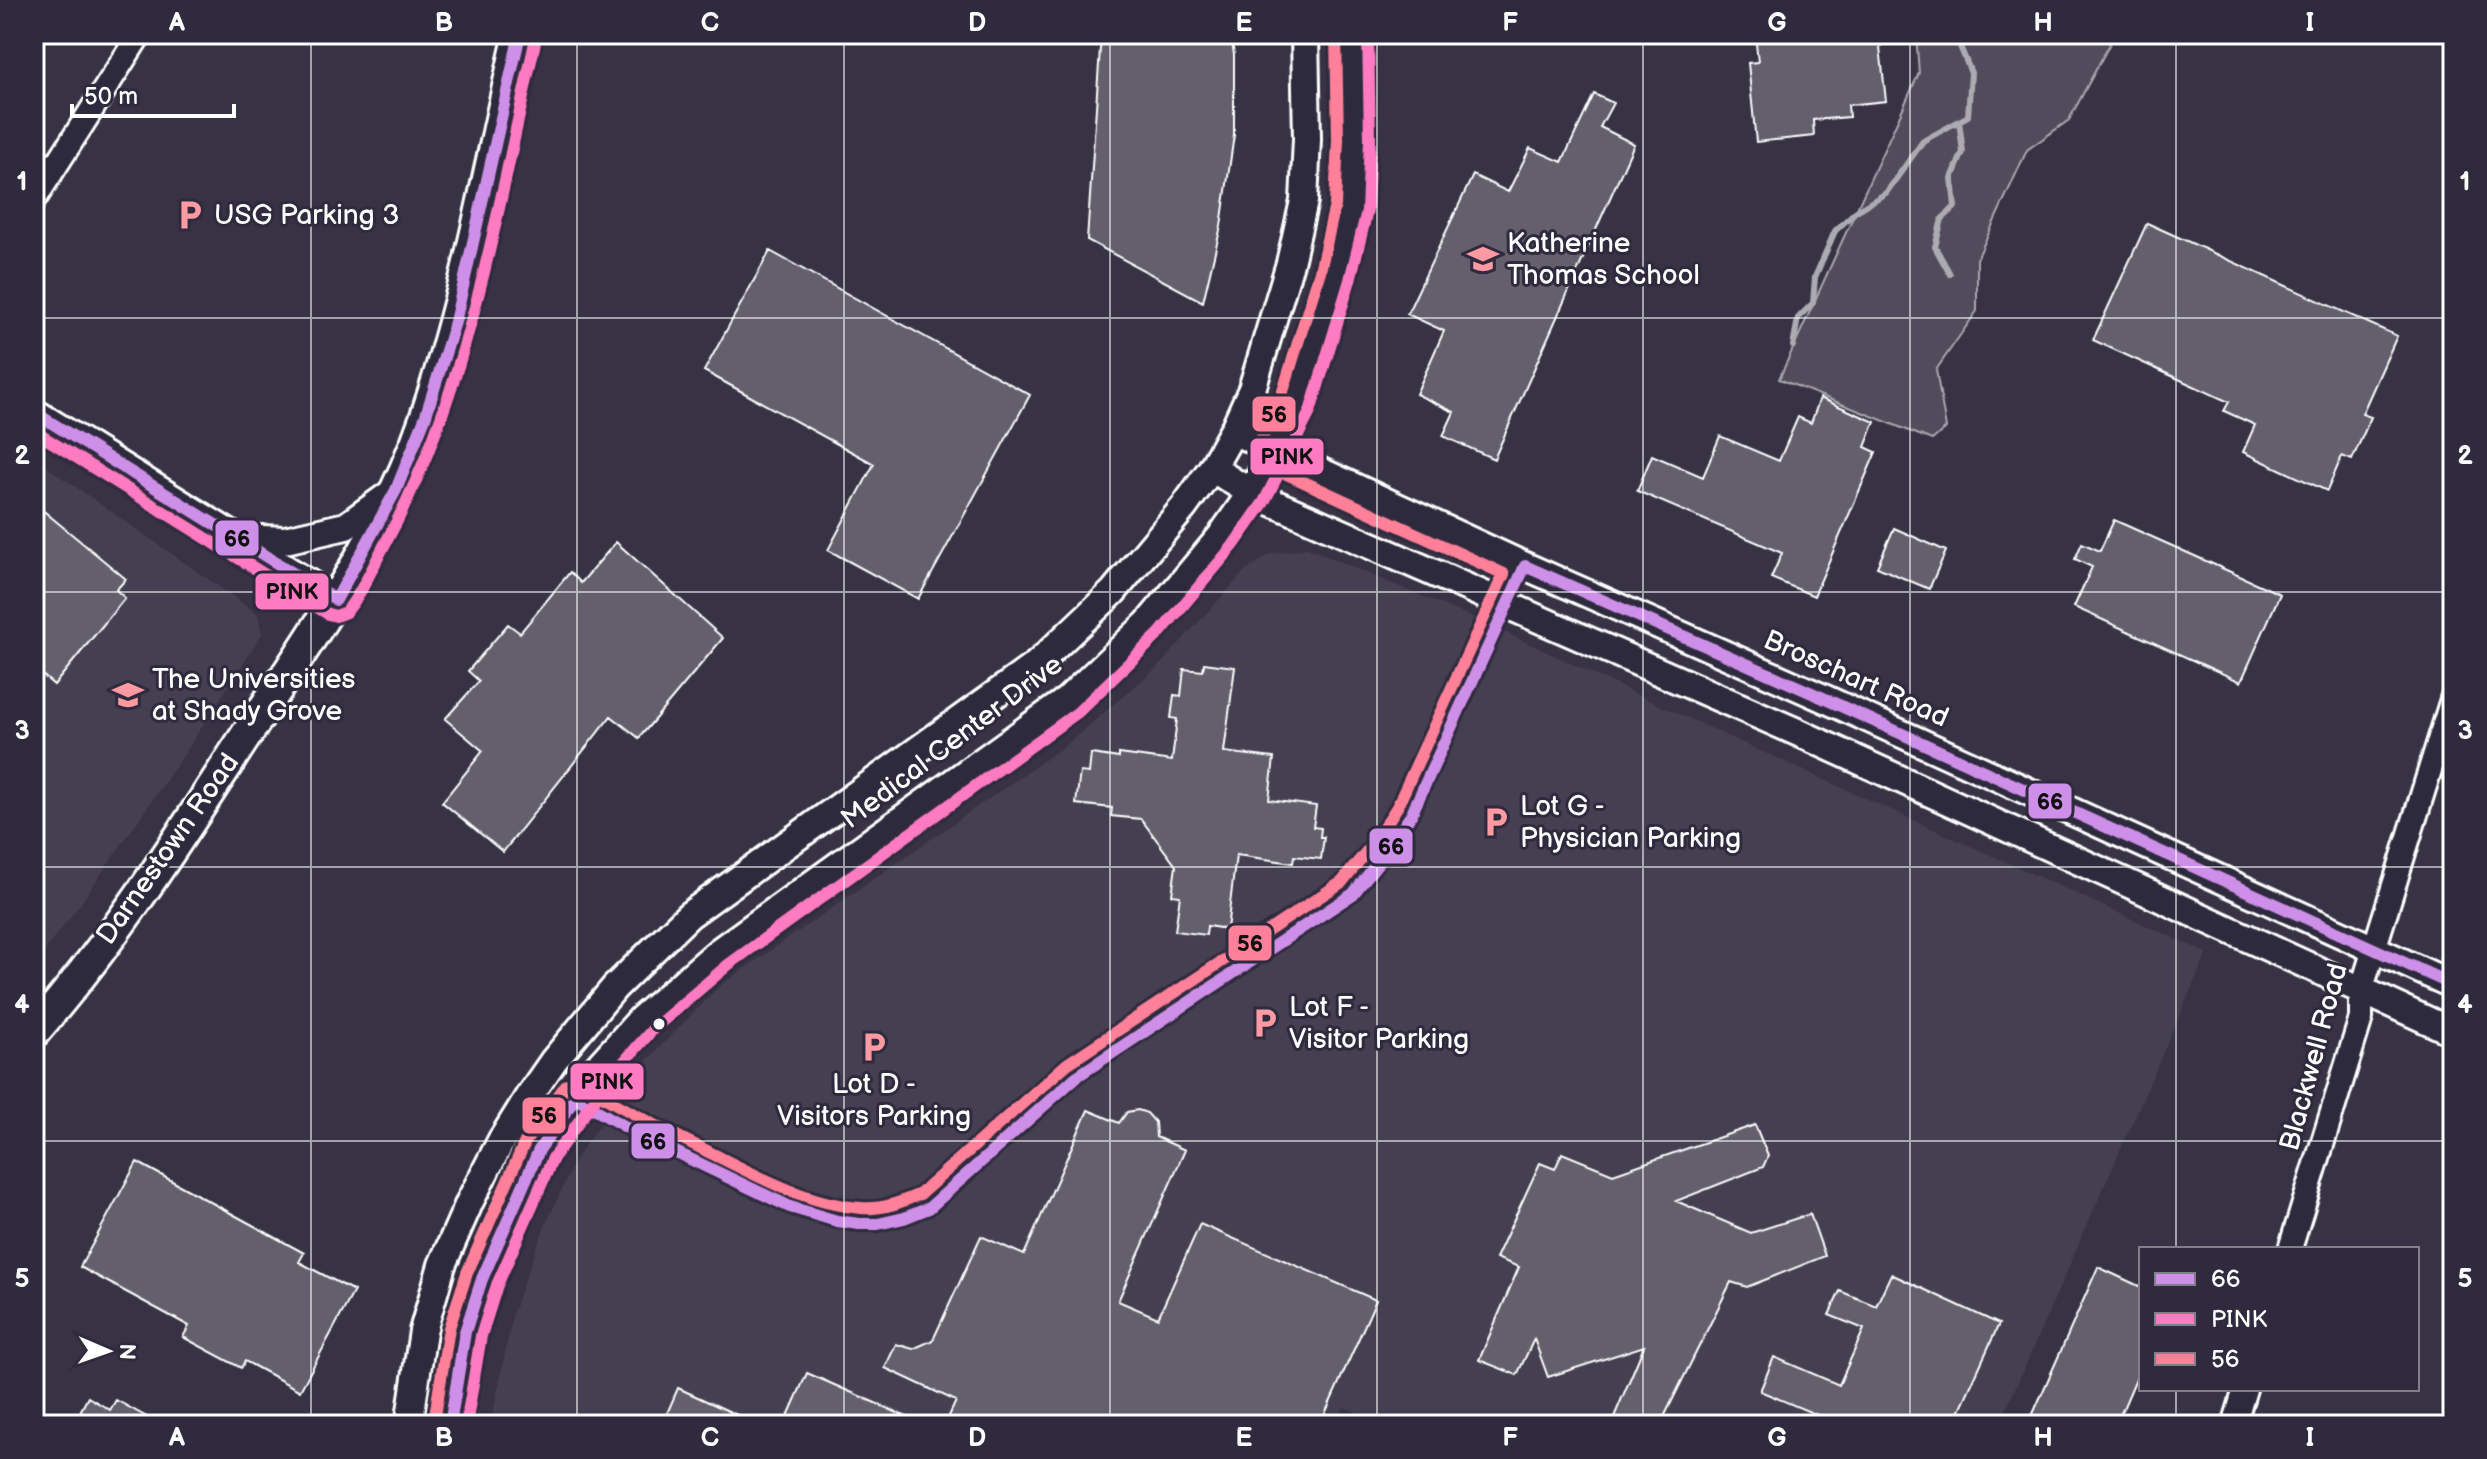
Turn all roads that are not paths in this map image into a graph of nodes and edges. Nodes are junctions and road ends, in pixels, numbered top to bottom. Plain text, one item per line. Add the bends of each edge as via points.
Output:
1 (140, 34) edge
2 (520, 34) edge
3 (1305, 34) edge
4 (1352, 34) edge
5 (44, 164) edge
6 (34, 200) edge
7 (34, 412) edge
8 (1233, 431) junction
9 (1274, 450) junction
10 (1212, 468) junction
11 (396, 490) junction
12 (1251, 493) junction
13 (236, 538) junction
14 (336, 600) junction
15 (2453, 696) edge
16 (2375, 950) junction
17 (2453, 985) edge
18 (2361, 991) junction
19 (34, 1032) edge
20 (2453, 1032) edge
21 (2291, 1247) edge
22 (2244, 1391) edge
23 (409, 1425) edge
24 (450, 1425) edge
25 (2234, 1425) edge

1 - 5 street
2 - 11 main road, Darnestown Road via 455,322
3 - 8 street, Medical Center Drive via 1304,201 1252,389
4 - 9 street, Medical Center Drive via 1351,207 1295,407
5 - 6 street
7 - 13 street
8 - 9 street, Broschart Road
8 - 10 street, Medical Center Drive
9 - 12 street, Medical Center Drive
9 - 16 street, Broschart Road
10 - 12 street
10 - 23 street, Medical Center Drive via 1113,592 1037,664 689,915 607,997 554,1060 501,1141 442,1265 423,1331
11 - 13 street via 346,526 285,540
11 - 14 main road, Darnestown Road
12 - 18 street via 1797,732
12 - 24 street, Medical Center Drive via 1147,624 1067,700 718,952 642,1018 596,1069 539,1150 482,1279 465,1332
13 - 14 street
14 - 19 main road, Darnestown Road via 169,853
15 - 16 street, Blackwell Road
16 - 17 street, Broschart Road
16 - 18 street, Blackwell Road
18 - 20 street
18 - 21 street, Blackwell Road via 2361,1018
22 - 25 street

